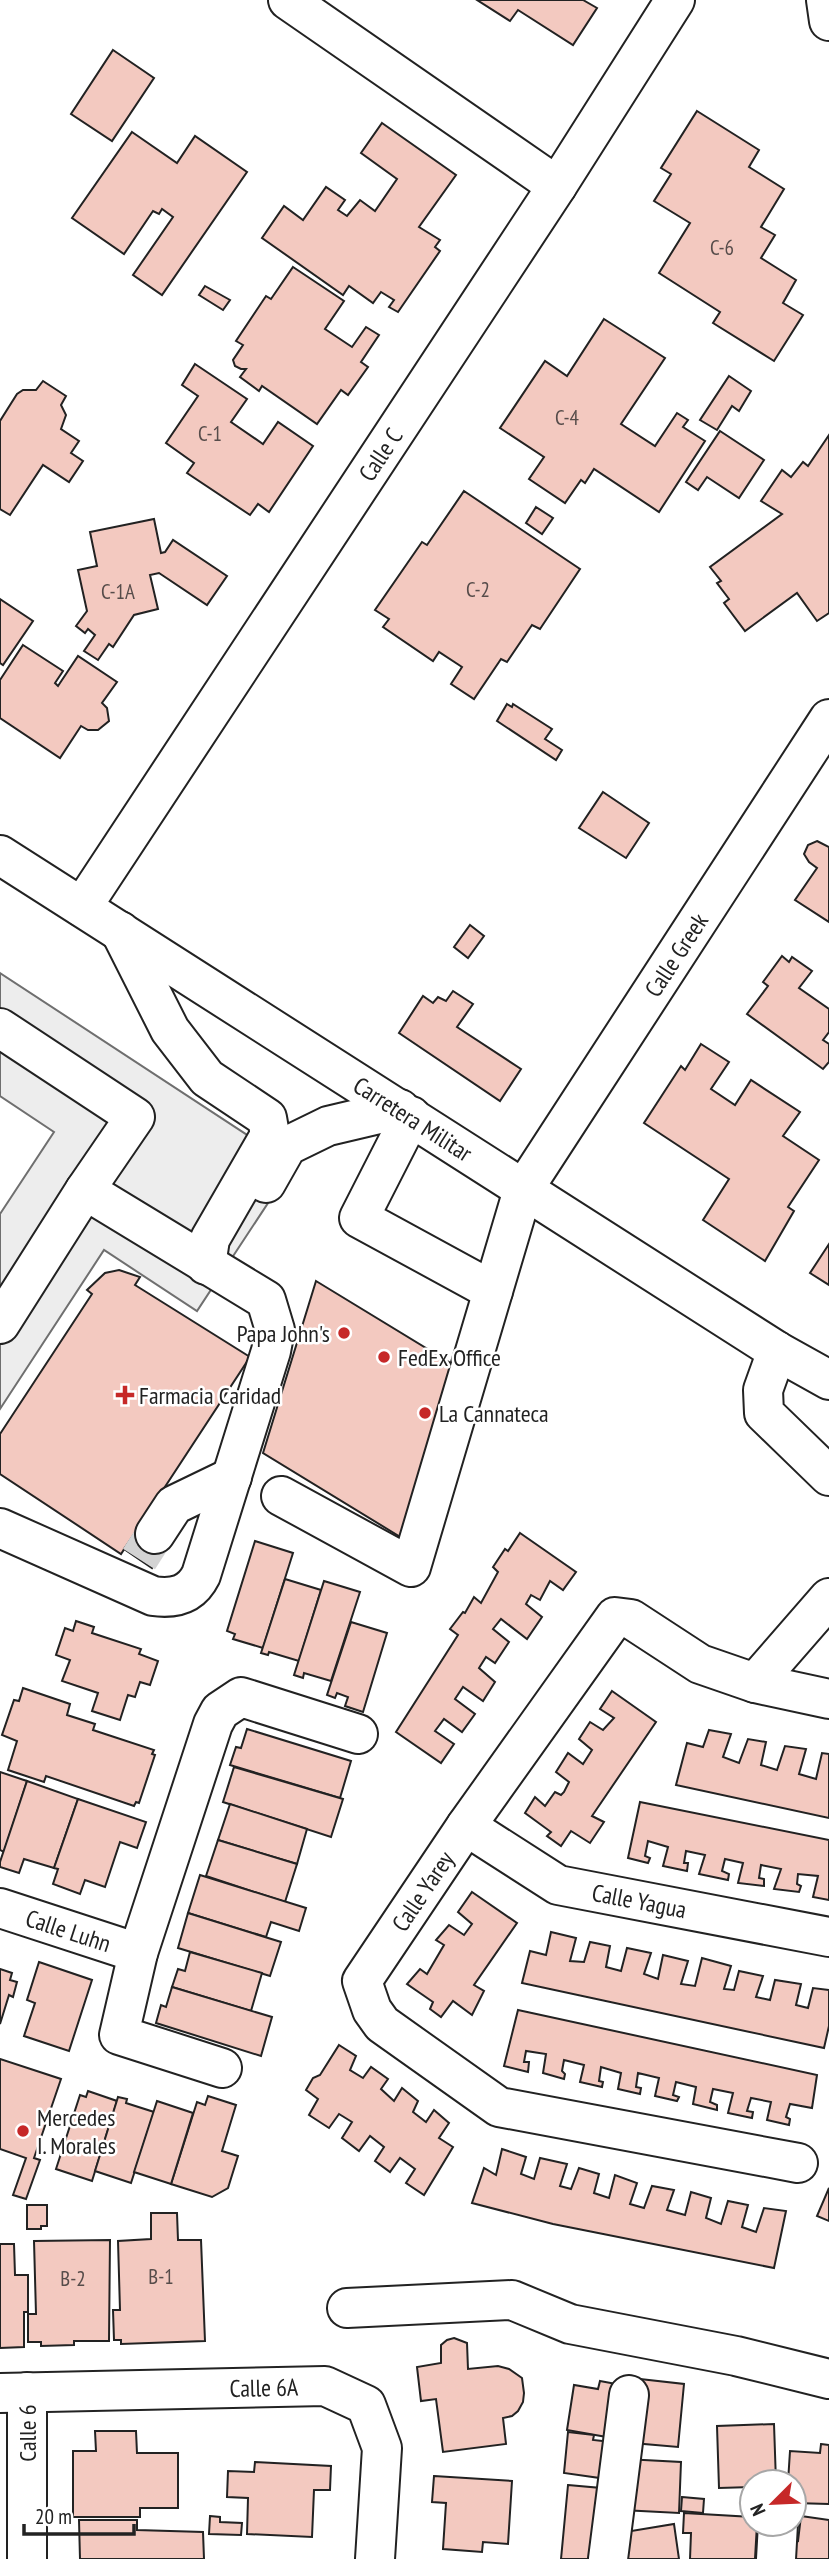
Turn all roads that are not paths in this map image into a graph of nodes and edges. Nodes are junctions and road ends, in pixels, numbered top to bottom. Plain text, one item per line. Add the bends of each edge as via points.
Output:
1 (288, 0) edge
2 (675, 0) edge
3 (826, 0) edge
4 (829, 22) edge
5 (557, 186) junction
6 (829, 719) edge
7 (0, 855) edge
8 (82, 907) junction
9 (120, 931) junction
10 (0, 1028) edge
11 (406, 1112) junction
12 (85, 1190) junction
13 (523, 1190) junction
14 (206, 1265) junction
15 (493, 1291) junction
16 (0, 1324) edge
17 (777, 1351) junction
18 (829, 1380) edge
19 (829, 1476) edge
20 (232, 1477) junction
21 (281, 1496) dead end
22 (0, 1528) edge
23 (140, 1559) junction
24 (829, 1598) edge
25 (755, 1683) junction
26 (829, 1699) edge
27 (358, 1734) dead end
28 (466, 1825) junction
29 (0, 1908) edge
30 (829, 1937) edge
31 (138, 1953) junction
32 (222, 2068) dead end
33 (798, 2163) dead end
34 (348, 2308) dead end
35 (829, 2379) edge
36 (13, 2392) edge
37 (629, 2395) dead end
38 (777, 2538) edge
39 (27, 2559) edge
40 (375, 2559) edge
41 (608, 2559) edge
42 (776, 2559) edge

1 - 5 street
2 - 5 street, Calle C
3 - 4 street
5 - 8 street, Calle C
6 - 13 street, Calle Greek
7 - 8 street, Carretera Militar
8 - 9 street, Carretera Militar
9 - 11 street, Carretera Militar
9 - 14 street via 170,1030 207,1078 267,1118 270,1135 210,1239
10 - 12 street via 135,1117
11 - 13 street, Carretera Militar
11 - 14 street via 328,1126 287,1146 236,1238
11 - 15 street via 359,1218
12 - 14 street
12 - 16 street
13 - 15 street, Calle Greek
13 - 17 street, Carretera Militar
14 - 20 street via 266,1300 275,1330
15 - 21 street, Calle Greek via 411,1567
17 - 18 street, Carretera Militar
17 - 19 street via 762,1390 764,1413
20 - 23 street via 174,1505
20 - 23 street via 197,1584 185,1594 153,1596
22 - 23 street
24 - 25 street
25 - 26 street
25 - 28 street, Calle Yarey via 700,1664 631,1619 615,1617
27 - 31 street via 241,1697 220,1711
28 - 30 street, Calle Yagua via 558,1885
28 - 33 street, Calle Yarey via 362,1981 382,2024 499,2107
29 - 31 street, Calle Luhn
31 - 32 street via 119,2035
34 - 35 street via 512,2300 570,2324
36 - 39 street, Calle 6
36 - 40 street, Calle 6A via 325,2385 366,2405 382,2448
37 - 41 street
38 - 42 street

